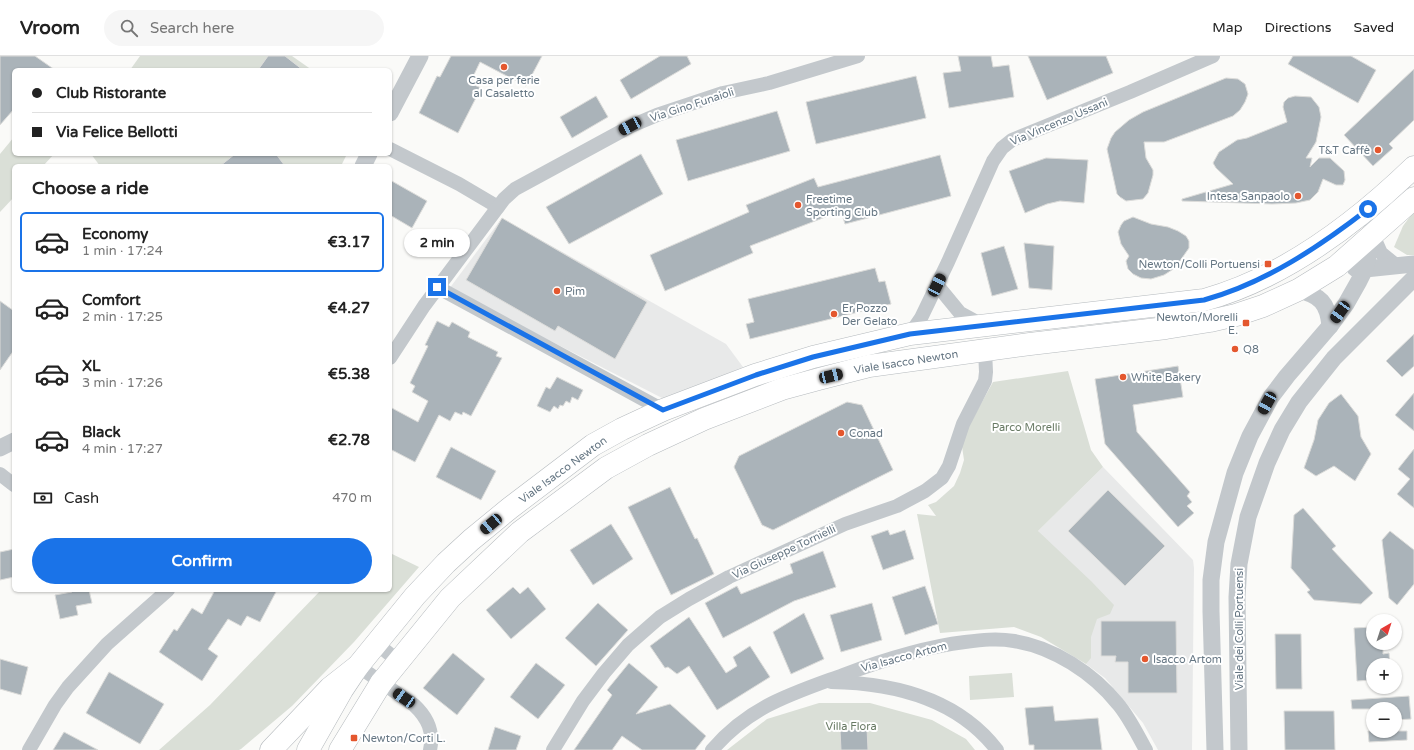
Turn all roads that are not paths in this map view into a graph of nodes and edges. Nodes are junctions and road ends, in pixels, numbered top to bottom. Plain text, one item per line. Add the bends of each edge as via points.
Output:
1 (420, 56) edge
2 (858, 56) edge
3 (1207, 57) edge
4 (392, 108) edge
5 (392, 150) edge
6 (1414, 167) edge
7 (1413, 200) edge
8 (1378, 201) junction
9 (498, 207) junction
10 (1373, 235) junction
11 (1414, 264) edge
12 (1337, 266) junction
13 (1396, 266) junction
14 (1365, 269) junction
15 (1414, 278) edge
16 (937, 285) junction
17 (437, 287) junction
18 (1298, 290) junction
19 (1029, 320) junction
20 (982, 325) junction
21 (1330, 326) junction
22 (910, 334) junction
23 (1030, 344) junction
24 (985, 350) junction
25 (392, 355) edge
26 (663, 410) junction
27 (12, 442) edge
28 (0, 448) edge
29 (0, 474) edge
30 (12, 483) edge
31 (166, 592) edge
32 (376, 643) junction
33 (398, 661) junction
34 (358, 666) junction
35 (822, 682) junction
36 (381, 683) junction
37 (278, 743) edge
38 (29, 750) edge
39 (264, 750) edge
40 (308, 750) edge
41 (340, 750) edge
42 (430, 750) edge
43 (552, 750) edge
44 (712, 750) edge
45 (997, 750) edge
46 (1146, 750) edge
47 (1215, 750) edge
48 (1239, 750) edge

1 - 4 street
2 - 9 street, Via Gino Funaioli via 769,83 722,93 630,126 524,183 509,194
3 - 16 street, Via Vincenzo Ussani via 1006,144 995,158
5 - 9 street
6 - 8 main road, Viale Isacco Newton
7 - 10 main road, Viale Isacco Newton
8 - 10 street
8 - 19 main road, Viale Isacco Newton via 1328,240 1261,278 1228,293 1204,300
9 - 17 street, Via Gino Funaioli
10 - 12 main road, Viale Isacco Newton
10 - 13 street via 1381,253
10 - 14 street
11 - 13 street
12 - 14 street
12 - 18 main road, Viale Isacco Newton
13 - 14 street
14 - 21 street via 1352,294
15 - 48 street, Viale dei Colli Portuensi via 1334,358 1299,402 1276,442 1260,482 1250,510 1238,580
16 - 20 street via 960,313
16 - 22 street, Via Vincenzo Ussani
17 - 25 street, Via Gino Funaioli
17 - 26 street
18 - 21 street via 1321,299
18 - 23 main road, Viale Isacco Newton via 1249,311 1224,318 1166,328
19 - 20 main road, Viale Isacco Newton
19 - 23 street via 1033,332
20 - 22 main road, Viale Isacco Newton
21 - 47 street via 1267,403 1243,451 1216,542 1211,580
22 - 26 main road, Viale Isacco Newton via 813,357 756,375
23 - 24 main road, Viale Isacco Newton
24 - 33 main road, Viale Isacco Newton via 889,363 782,389 710,416 648,445 606,468 508,542 450,598
24 - 43 street, Via Giuseppe Tornielli via 985,381 963,424 949,466 942,478 933,486 897,506 845,524 729,577 660,617 628,645 604,673 582,701
26 - 32 main road, Viale Isacco Newton via 593,446 510,508 471,540 434,576
27 - 28 street
29 - 30 street
31 - 38 street via 107,644 68,688 51,710
32 - 33 street
32 - 34 main road, Viale Isacco Newton
33 - 36 main road, Viale Isacco Newton
34 - 36 street
34 - 37 main road via 330,688
34 - 40 main road, Viale Isacco Newton
35 - 44 street, Via Isacco Artom via 781,698 755,712 733,728
35 - 45 street via 874,684 920,696 969,722
35 - 46 street, Via Isacco Artom via 877,662 930,648 986,640 1022,642 1069,662 1097,683 1118,704
36 - 41 main road, Viale Isacco Newton
36 - 42 street via 422,712 431,732
37 - 39 street

